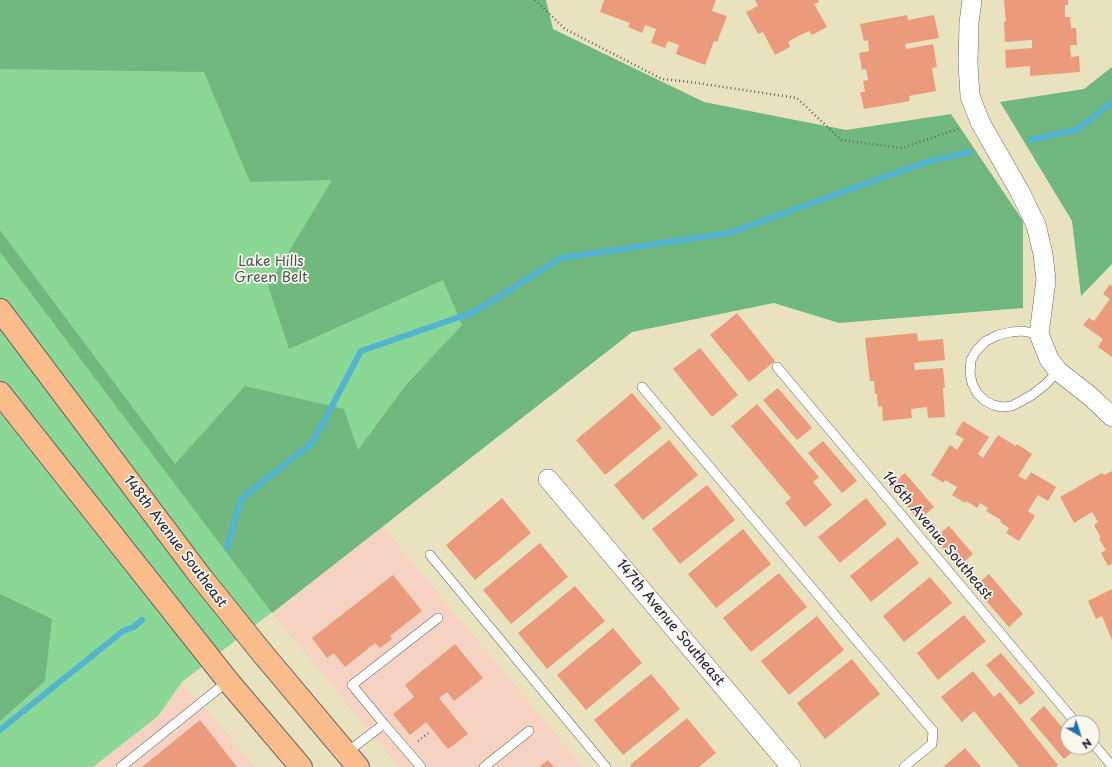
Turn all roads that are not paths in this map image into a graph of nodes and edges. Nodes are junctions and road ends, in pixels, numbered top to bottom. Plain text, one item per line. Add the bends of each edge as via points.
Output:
1 (972, 0) edge
2 (3, 316) edge
3 (1039, 334) junction
4 (777, 367) dead end
5 (1058, 371) junction
6 (642, 387) dead end
7 (0, 393) edge
8 (1112, 417) edge
9 (548, 479) dead end
10 (430, 556) dead end
11 (438, 618) dead end
12 (228, 681) junction
13 (1069, 715) edge
14 (384, 724) junction
15 (529, 731) dead end
16 (1100, 752) edge
17 (352, 760) edge
18 (1112, 766) edge
19 (121, 767) edge
20 (301, 767) edge
21 (421, 767) edge
22 (484, 767) edge
23 (606, 767) edge
24 (791, 767) edge
25 (904, 767) edge

1 - 3 street via 968,64 970,96 980,122 1036,225 1046,280
2 - 17 main road, 148th Avenue Southeast via 201,577
3 - 5 street via 1049,359
3 - 5 lane via 1010,332 986,341 971,360 972,383 977,393 992,405 1012,406 1032,395
4 - 13 lane, 146th Avenue Southeast
5 - 8 street
6 - 25 lane via 933,731 932,744
7 - 12 main road
9 - 24 street, 147th Avenue Southeast
10 - 23 lane
11 - 14 lane via 352,685
12 - 19 lane
12 - 20 main road
14 - 17 lane
14 - 21 lane
15 - 22 lane
16 - 18 lane

